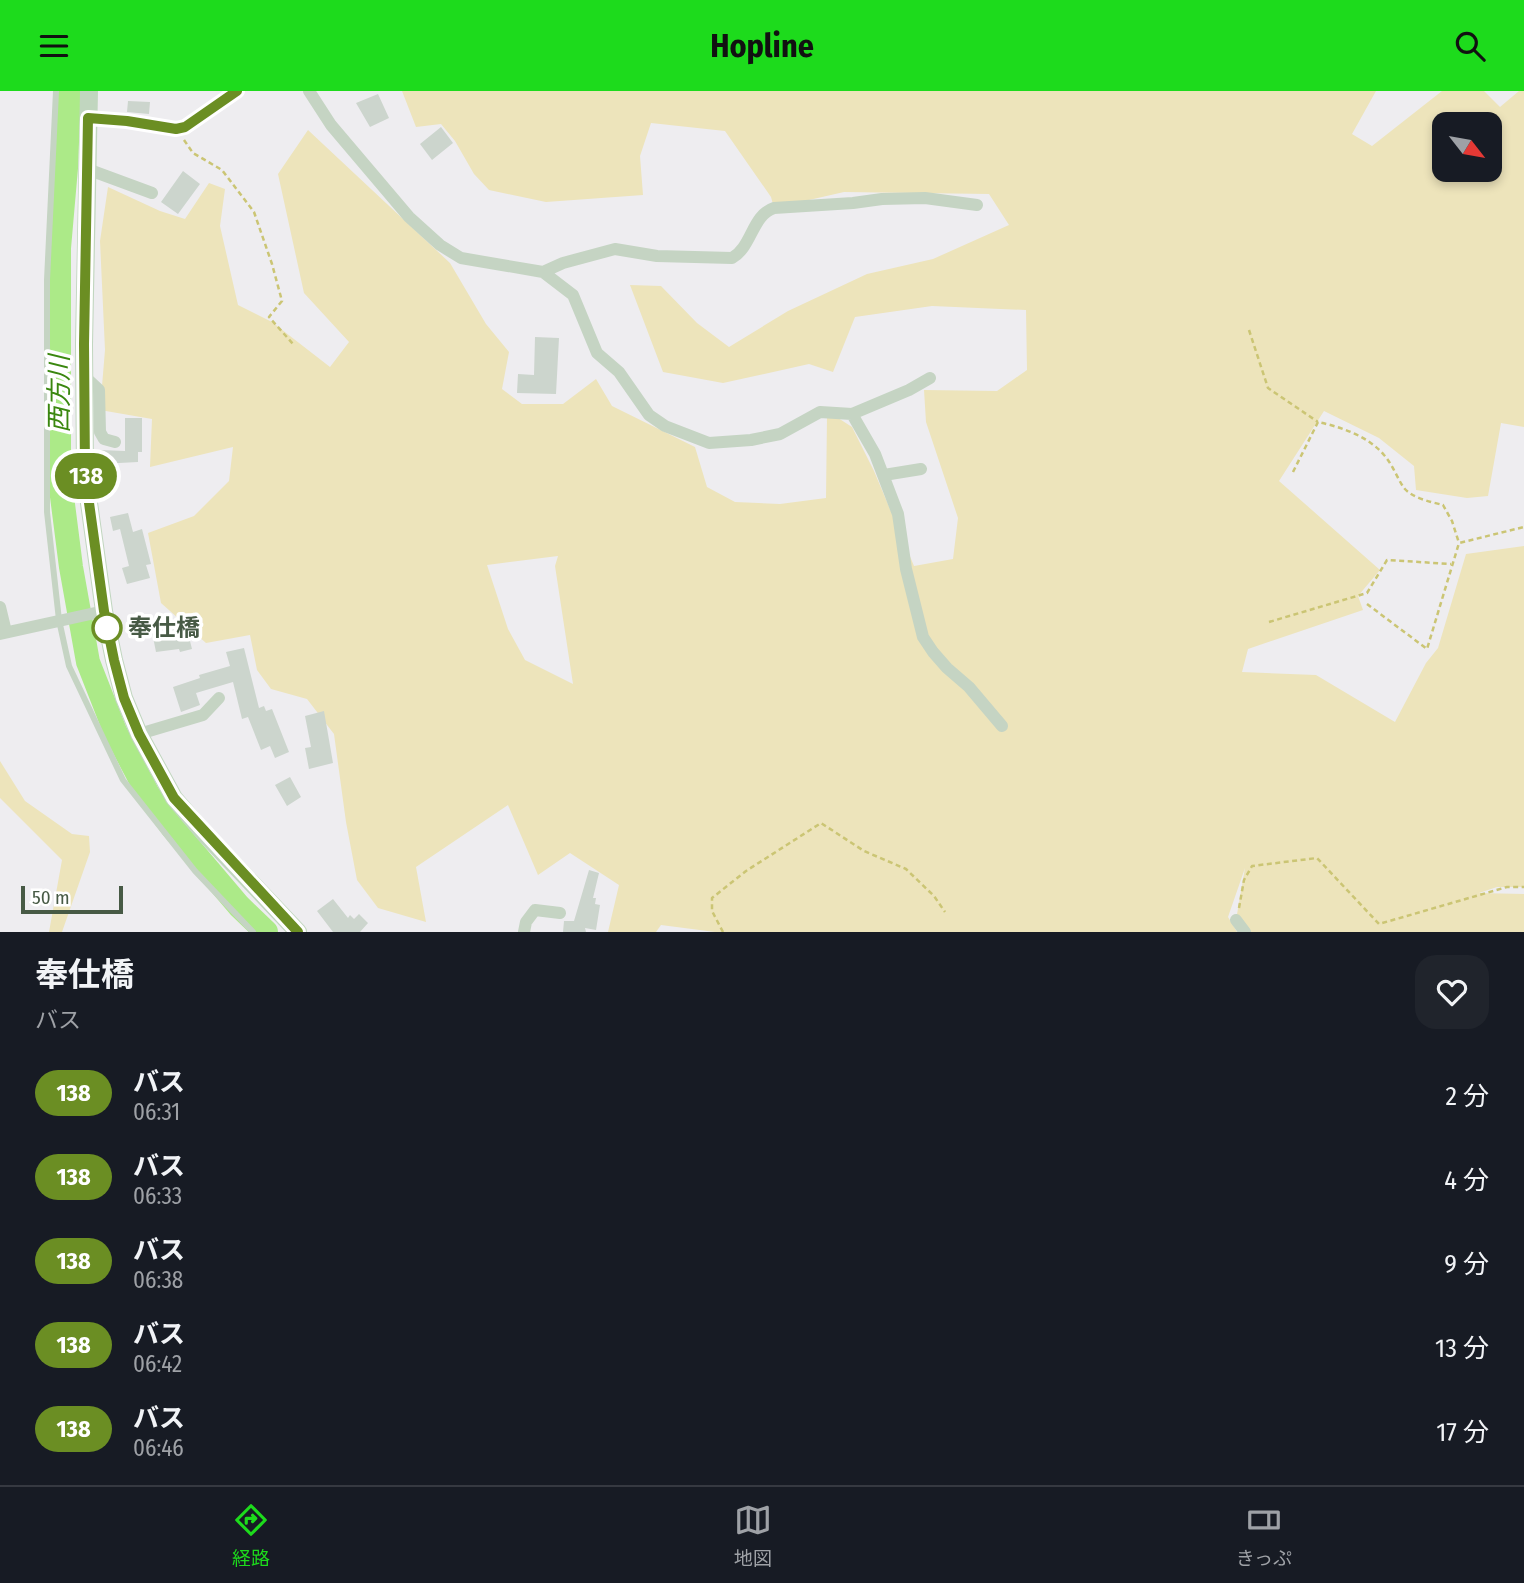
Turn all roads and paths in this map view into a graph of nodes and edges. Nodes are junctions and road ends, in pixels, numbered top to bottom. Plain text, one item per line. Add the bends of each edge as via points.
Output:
1 (56, 91) edge
2 (89, 91) edge
3 (237, 91) edge
4 (309, 91) edge
5 (88, 118) junction
6 (176, 129) junction
7 (87, 169) junction
8 (152, 193) dead end
9 (977, 205) dead end
10 (543, 272) junction
11 (1249, 330) dead end
12 (293, 344) dead end
13 (85, 377) junction
14 (930, 378) dead end
15 (852, 414) junction
16 (1318, 422) junction
17 (115, 442) dead end
18 (921, 469) dead end
19 (1293, 472) dead end
20 (884, 475) junction
21 (1524, 527) edge
22 (1459, 543) junction
23 (1451, 564) junction
24 (1367, 604) dead end
25 (0, 607) edge
26 (99, 612) junction
27 (61, 619) junction
28 (1269, 622) dead end
29 (3, 633) edge
30 (219, 698) dead end
31 (1003, 726) dead end
32 (139, 734) junction
33 (1524, 887) edge
34 (945, 912) dead end
35 (561, 913) dead end
36 (1236, 920) joint
37 (253, 932) edge
38 (298, 932) edge
39 (524, 932) edge
40 (723, 932) edge
41 (1245, 932) edge

1 - 27 lane via 47,280 47,512
2 - 5 street
3 - 6 street
4 - 10 street via 338,133 409,217 440,246 461,258
5 - 6 street
5 - 7 street
6 - 12 path via 193,153 222,170 254,212 282,301 270,317
7 - 8 street
7 - 13 street
9 - 10 street via 893,198 774,208 764,212 740,253 732,258 657,256 615,249
10 - 15 street via 573,295 597,353 619,372 649,415 665,426 709,443 780,434 820,412
11 - 16 path via 1268,388
13 - 17 street via 99,390 100,432 104,439
13 - 26 street via 85,474
14 - 15 street
15 - 20 street
16 - 19 path
16 - 22 path via 1346,429 1383,453 1405,489 1443,505
18 - 20 street
20 - 31 street via 898,514 923,637
21 - 22 path
22 - 23 path
23 - 24 path via 1427,649
23 - 28 path via 1387,560 1367,593
25 - 29 street
26 - 27 street
26 - 32 street
27 - 29 street
27 - 37 lane via 69,666 123,780 195,871
30 - 32 street via 203,715
32 - 38 street via 174,798
33 - 36 path via 1507,887 1379,924 1317,858 1252,866 1244,880
34 - 40 path via 906,869 864,851 821,823 712,898 712,911
35 - 39 street via 535,910
36 - 41 street

